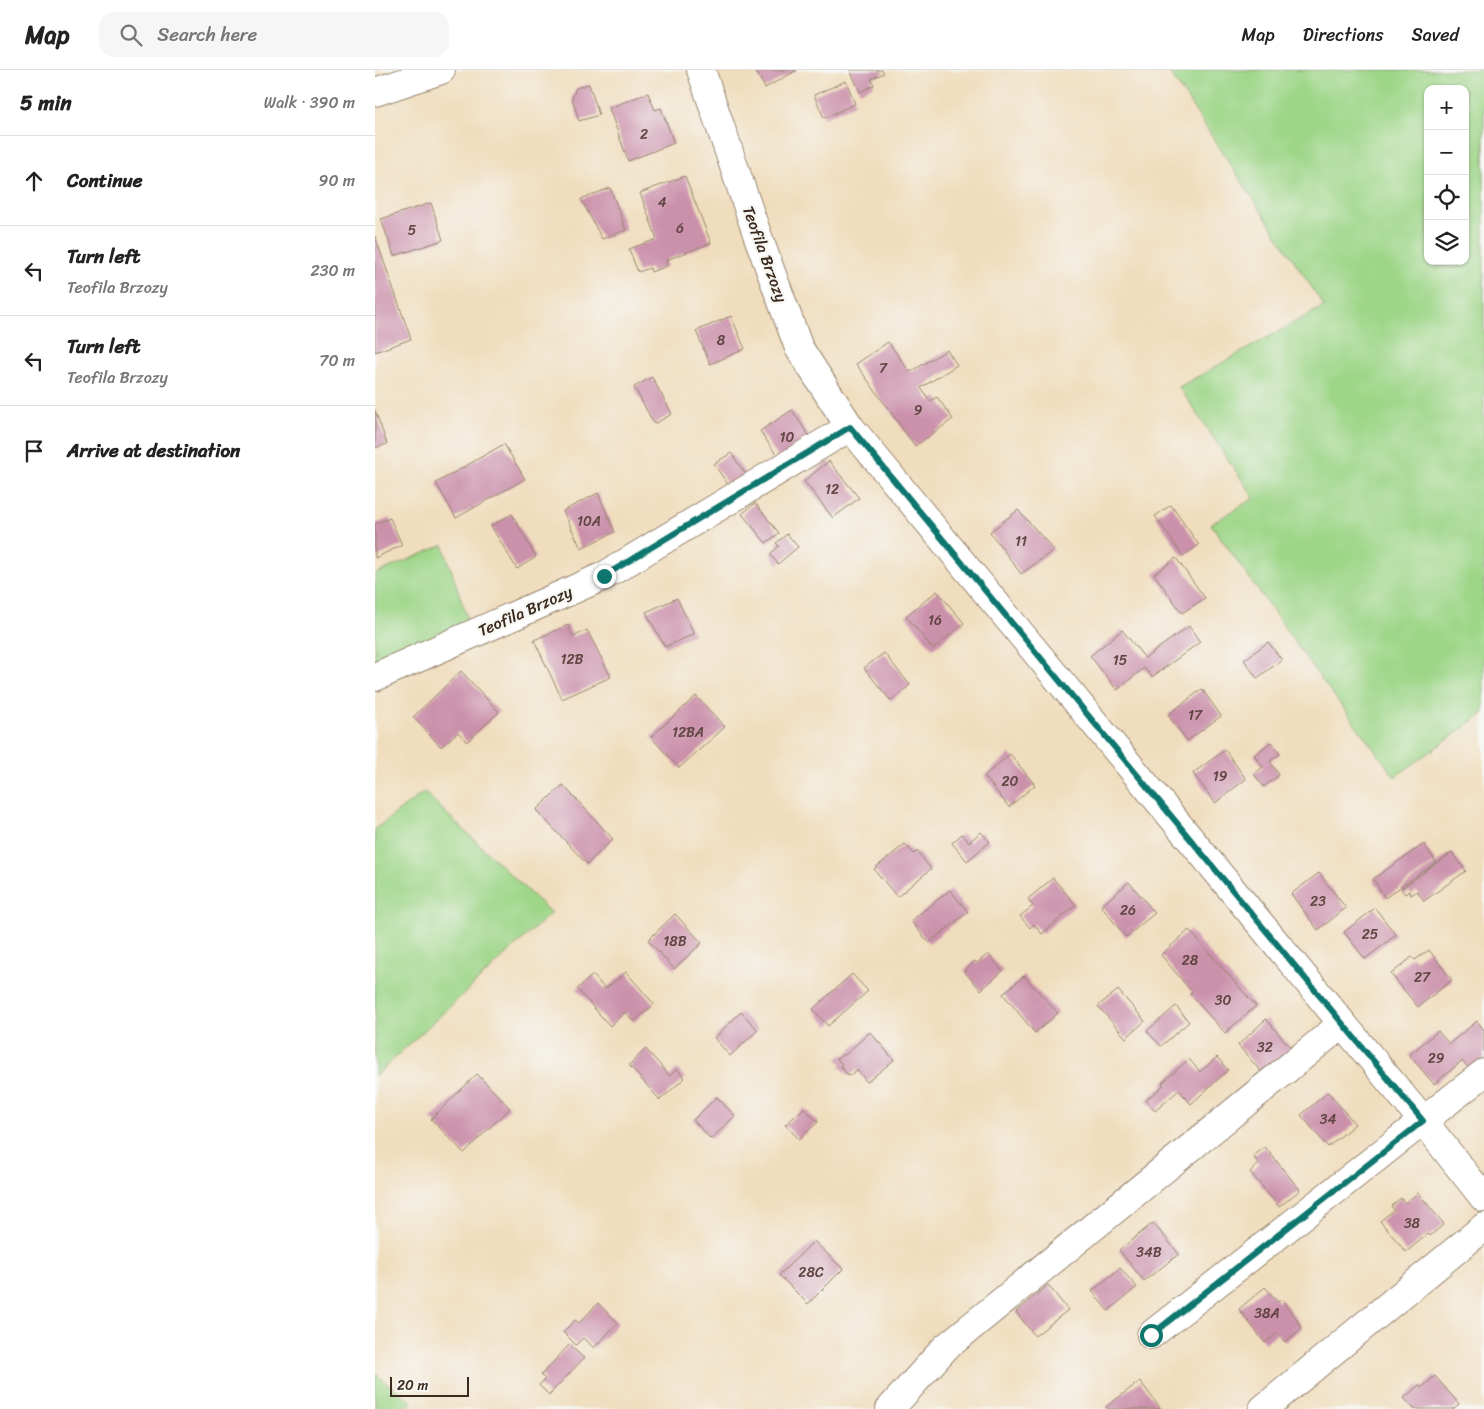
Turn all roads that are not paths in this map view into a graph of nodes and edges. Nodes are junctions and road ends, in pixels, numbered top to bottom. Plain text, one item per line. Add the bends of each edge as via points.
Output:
1 (441, 70) edge
2 (701, 70) edge
3 (375, 92) edge
4 (850, 427) junction
5 (375, 677) edge
6 (1342, 1024) junction
7 (1484, 1073) edge
8 (1423, 1121) junction
9 (1484, 1198) edge
10 (1484, 1227) edge
11 (1151, 1335) dead end
12 (890, 1409) edge
13 (1263, 1409) edge

1 - 3 street
2 - 4 street, Teofila Brzozy via 799,348
4 - 5 street, Teofila Brzozy via 604,576
4 - 6 street, Teofila Brzozy
6 - 8 street, Teofila Brzozy
6 - 12 street via 945,1348
7 - 8 street
8 - 9 street, Teofila Brzozy
8 - 11 street
10 - 13 street

